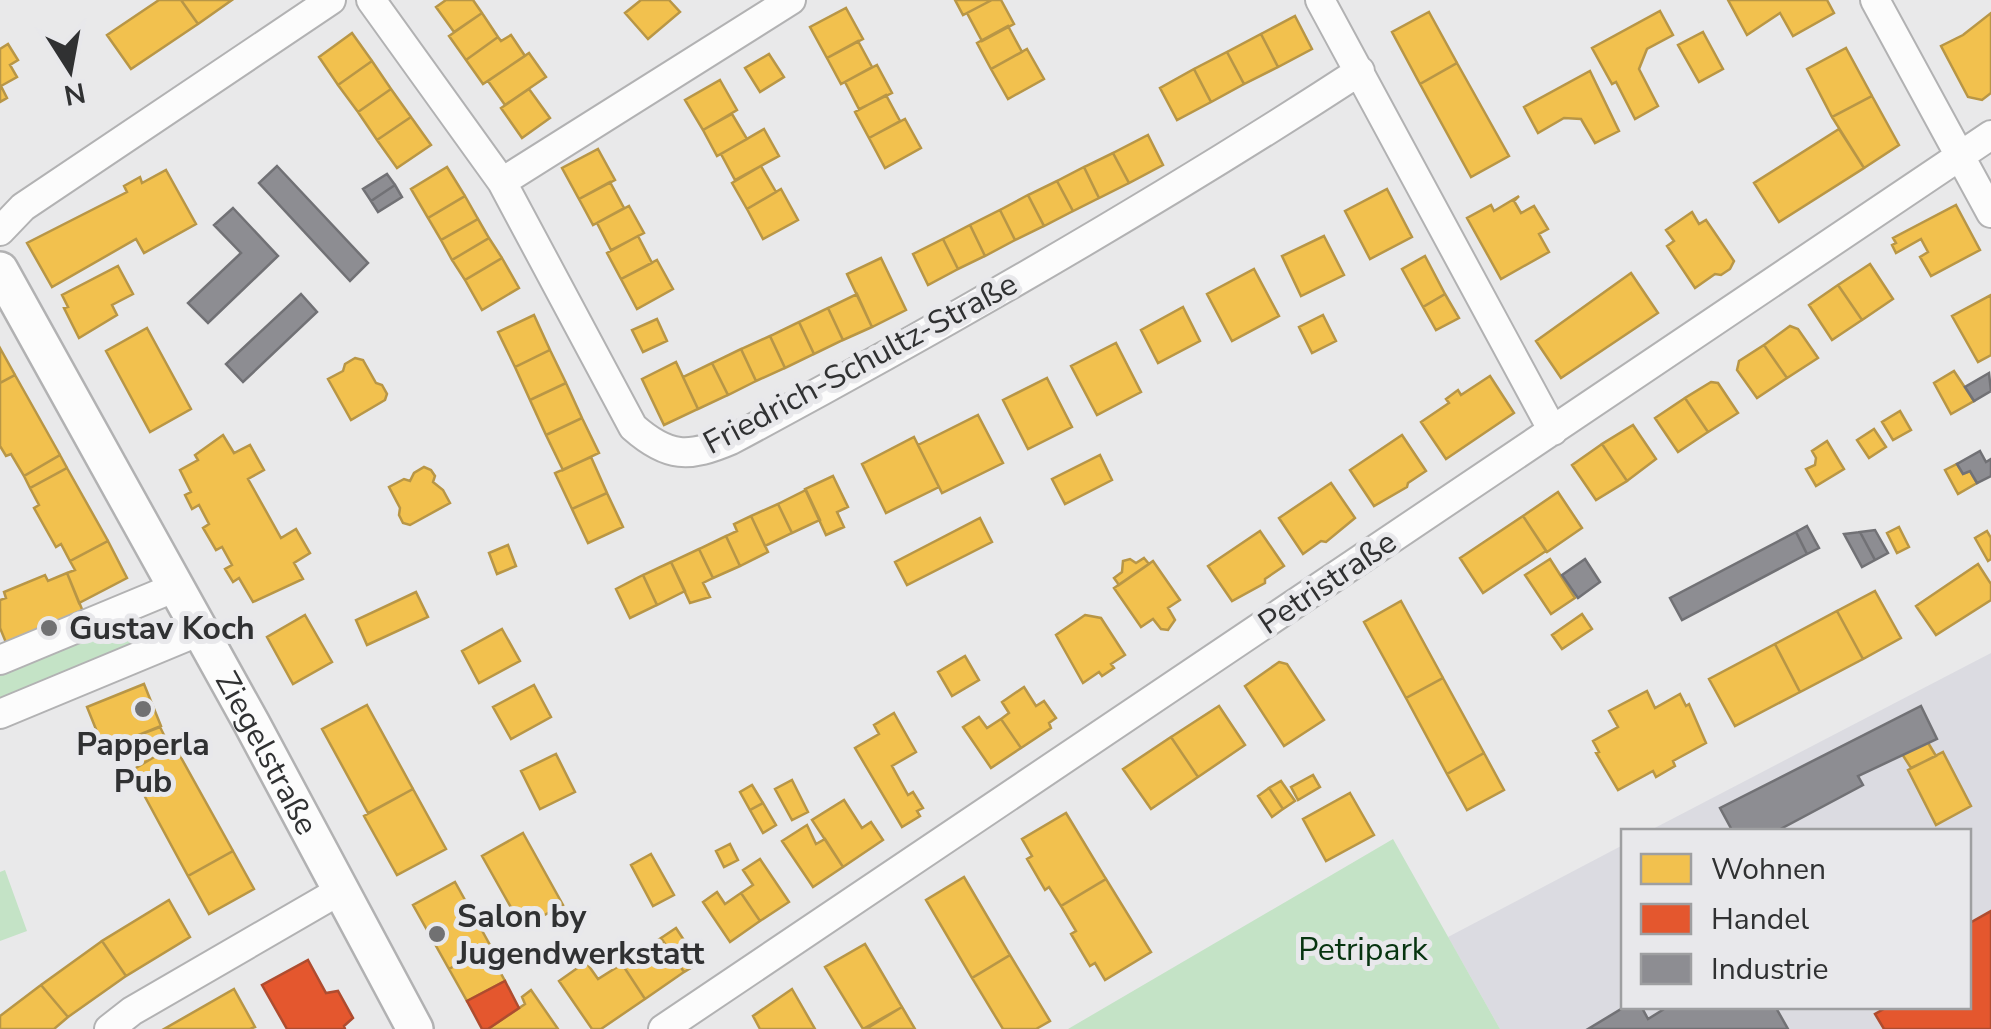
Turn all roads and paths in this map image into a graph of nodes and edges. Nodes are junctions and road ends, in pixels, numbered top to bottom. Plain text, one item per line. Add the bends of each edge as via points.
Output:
1 (331, 0) edge
2 (372, 0) edge
3 (791, 0) edge
4 (1320, 0) edge
5 (1875, 0) edge
6 (1360, 71) junction
7 (1991, 135) edge
8 (1960, 158) junction
9 (502, 182) junction
10 (1991, 213) edge
11 (0, 231) edge
12 (0, 270) edge
13 (1552, 431) junction
14 (176, 587) junction
15 (200, 631) junction
16 (0, 660) edge
17 (0, 714) edge
18 (342, 890) junction
19 (109, 1029) edge
20 (416, 1029) edge
21 (663, 1029) edge

1 - 11 street via 23,208
2 - 9 street, Friedrich-Schultz-Straße
3 - 9 street
4 - 6 street
5 - 8 street
6 - 9 street, Friedrich-Schultz-Straße via 912,343 702,452 654,445 634,426
6 - 13 street
7 - 8 street, Petristraße
8 - 10 street
8 - 13 street, Petristraße
12 - 14 street, Ziegelstraße
13 - 21 street, Petristraße
14 - 15 street, Ziegelstraße
14 - 16 street
15 - 17 street
15 - 18 street, Ziegelstraße
18 - 19 street
18 - 20 street, Ziegelstraße

